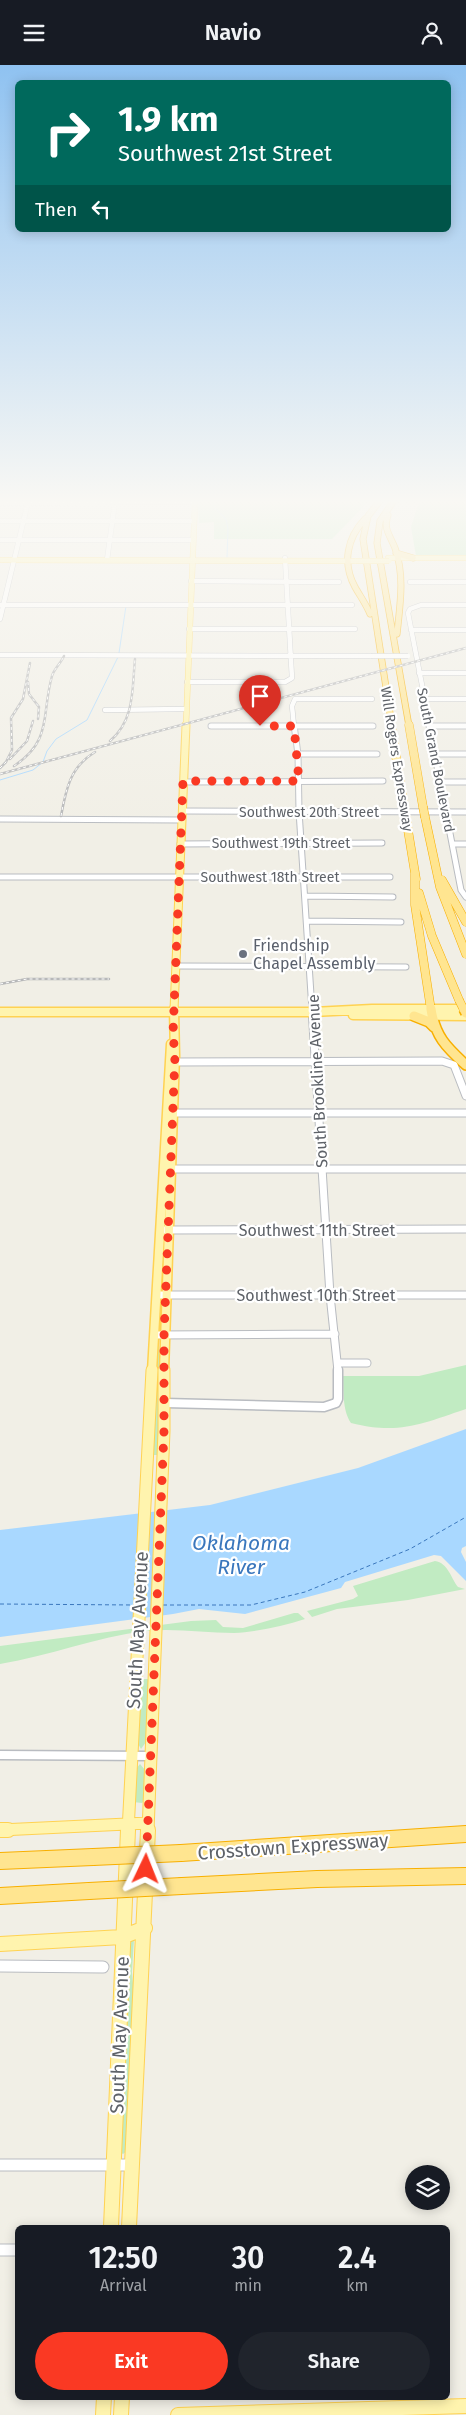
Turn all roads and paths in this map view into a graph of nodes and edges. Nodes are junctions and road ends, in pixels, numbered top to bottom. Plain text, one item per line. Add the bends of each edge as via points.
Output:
1 (190, 612) edge
2 (287, 612) edge
3 (369, 612) edge
4 (374, 612) edge
5 (389, 612) edge
6 (399, 612) edge
7 (408, 612) edge
8 (189, 629) junction
9 (289, 629) junction
10 (355, 629) dead end
11 (410, 629) junction
12 (466, 630) edge
13 (378, 637) junction
14 (395, 645) junction
15 (0, 655) edge
16 (188, 655) junction
17 (290, 655) junction
18 (415, 656) junction
19 (419, 673) junction
20 (466, 673) edge
21 (187, 682) junction
22 (372, 699) dead end
23 (424, 699) junction
24 (466, 699) edge
25 (105, 709) dead end
26 (186, 709) junction
27 (211, 726) dead end
28 (294, 726) junction
29 (373, 726) dead end
30 (466, 726) edge
31 (429, 727) junction
32 (298, 753) junction
33 (377, 753) dead end
34 (434, 753) junction
35 (466, 753) edge
36 (183, 781) junction
37 (299, 781) junction
38 (384, 781) dead end
39 (440, 782) junction
40 (466, 782) edge
41 (182, 811) junction
42 (299, 811) junction
43 (446, 812) junction
44 (466, 812) edge
45 (0, 819) edge
46 (181, 820) junction
47 (180, 843) junction
48 (302, 843) junction
49 (382, 843) dead end
50 (452, 844) junction
51 (466, 844) edge
52 (433, 861) junction
53 (415, 874) junction
54 (0, 877) edge
55 (179, 877) junction
56 (304, 877) junction
57 (390, 877) dead end
58 (459, 877) junction
59 (466, 877) edge
60 (306, 896) junction
61 (393, 897) dead end
62 (466, 897) edge
63 (307, 921) junction
64 (401, 922) dead end
65 (466, 922) edge
66 (466, 954) edge
67 (176, 965) junction
68 (310, 965) junction
69 (406, 967) dead end
70 (0, 1012) edge
71 (313, 1012) junction
72 (431, 1012) junction
73 (466, 1012) edge
74 (174, 1013) junction
75 (396, 1013) junction
76 (414, 1017) junction
77 (434, 1027) junction
78 (316, 1061) junction
79 (172, 1062) junction
80 (466, 1065) edge
81 (466, 1096) edge
82 (169, 1113) junction
83 (466, 1113) edge
84 (318, 1114) junction
85 (167, 1169) junction
86 (322, 1169) junction
87 (466, 1169) edge
88 (466, 1229) edge
89 (164, 1230) junction
90 (326, 1230) junction
91 (161, 1295) junction
92 (330, 1295) junction
93 (466, 1295) edge
94 (335, 1334) junction
95 (160, 1335) junction
96 (338, 1363) junction
97 (367, 1363) dead end
98 (165, 1403) junction
99 (0, 1755) edge
100 (130, 1756) junction
101 (151, 1756) junction
102 (148, 1823) junction
103 (128, 1824) junction
104 (0, 1830) edge
105 (466, 1834) edge
106 (466, 1839) edge
107 (358, 1842) junction
108 (0, 1861) edge
109 (466, 1876) edge
110 (0, 1895) edge
111 (145, 1928) junction
112 (122, 1937) junction
113 (0, 1944) edge
114 (0, 1966) edge
115 (102, 1967) dead end
116 (0, 2165) edge
117 (114, 2165) junction
118 (132, 2165) junction
119 (111, 2225) edge
120 (129, 2225) edge
121 (0, 2250) edge
122 (15, 2250) edge
123 (104, 2400) edge
124 (122, 2400) edge
125 (466, 2407) edge
126 (302, 2413) edge
127 (103, 2415) edge
128 (121, 2415) edge
129 (178, 2415) edge

1 - 8 main road, South May Avenue
2 - 9 street
3 - 13 highway
4 - 13 highway, Will Rogers Expressway
5 - 14 highway, Will Rogers Expressway
6 - 14 highway
7 - 11 street, South Grand Boulevard
8 - 9 street
8 - 16 main road, South May Avenue
9 - 10 street
9 - 17 street
11 - 12 street
11 - 18 street, South Grand Boulevard
13 - 53 highway, Will Rogers Expressway, bridge
14 - 52 highway, Will Rogers Expressway, bridge
15 - 16 street
16 - 17 street
16 - 21 main road, South May Avenue
17 - 18 street, bridge
17 - 21 street via 290,681
18 - 19 street, South Grand Boulevard
19 - 20 street
19 - 23 street, South Grand Boulevard
21 - 26 main road, South May Avenue
22 - 28 street, South Brookline Avenue via 295,699 292,706
23 - 24 street
23 - 31 street, South Grand Boulevard
25 - 26 street
26 - 36 main road, South May Avenue
27 - 28 street
28 - 29 street
28 - 32 street, South Brookline Avenue
30 - 31 street
31 - 34 street, South Grand Boulevard
32 - 33 street
32 - 37 street, South Brookline Avenue
34 - 35 street
34 - 39 street, South Grand Boulevard
36 - 37 street
36 - 41 main road, South May Avenue
37 - 38 street
37 - 42 street, South Brookline Avenue
39 - 40 street
39 - 43 street, South Grand Boulevard
41 - 42 street, Southwest 20th Street
41 - 46 main road, South May Avenue
42 - 43 street, Southwest 20th Street
42 - 48 street, South Brookline Avenue
43 - 44 street, Southwest 20th Street
43 - 50 street, South Grand Boulevard
45 - 46 street
46 - 47 main road, South May Avenue
47 - 48 street, Southwest 19th Street
47 - 55 main road, South May Avenue
48 - 49 street, Southwest 19th Street
48 - 56 street, South Brookline Avenue
50 - 51 street
50 - 58 street, South Grand Boulevard
52 - 65 highway
52 - 66 highway, Will Rogers Expressway via 448,913
53 - 72 highway via 415,905
53 - 73 highway, Will Rogers Expressway, bridge via 432,936
54 - 55 street, Southwest 18th Street
55 - 56 street, Southwest 18th Street
55 - 67 main road, South May Avenue
56 - 57 street, Southwest 18th Street
56 - 60 street, South Brookline Avenue
58 - 59 street
58 - 62 street, South Grand Boulevard
60 - 61 street
60 - 63 street, South Brookline Avenue
63 - 64 street
63 - 68 street, South Brookline Avenue
67 - 68 street
67 - 74 main road, South May Avenue
68 - 69 street
68 - 71 street, South Brookline Avenue
70 - 74 main road
71 - 74 main road
71 - 75 main road
71 - 78 street, South Brookline Avenue
72 - 73 main road
72 - 75 main road
72 - 76 main road
72 - 77 highway
74 - 79 main road, South May Avenue
75 - 76 main road
76 - 77 highway
77 - 80 highway via 446,1047
78 - 79 street
78 - 81 street via 442,1061 454,1065
78 - 84 street, South Brookline Avenue
79 - 82 main road, South May Avenue
82 - 84 street
82 - 85 main road, South May Avenue
83 - 84 street
84 - 86 street, South Brookline Avenue
85 - 86 street
85 - 89 main road, South May Avenue
86 - 87 street
86 - 90 street, South Brookline Avenue
88 - 90 street, Southwest 11th Street
89 - 90 street, Southwest 11th Street
89 - 91 main road, South May Avenue
90 - 92 street, South Brookline Avenue
91 - 92 street, Southwest 10th Street
91 - 95 main road, South May Avenue
92 - 93 street, Southwest 10th Street
92 - 94 street, South Brookline Avenue
94 - 95 street
94 - 96 street, South Brookline Avenue
95 - 98 main road, South May Avenue
95 - 100 main road, South May Avenue via 145,1461
96 - 97 street
96 - 98 street, South Brookline Avenue via 339,1396 336,1403 318,1407
98 - 101 main road, South May Avenue
99 - 100 street
100 - 101 street
100 - 103 main road, South May Avenue
101 - 102 main road, South May Avenue
102 - 103 main road
102 - 111 main road, South May Avenue
103 - 104 main road
103 - 112 main road, South May Avenue
105 - 107 highway, Crosstown Expressway
106 - 107 highway
107 - 108 highway, Crosstown Expressway, bridge
109 - 110 highway, Crosstown Expressway, bridge via 317,1879
111 - 112 main road
111 - 118 main road, South May Avenue
112 - 113 main road
112 - 117 main road, South May Avenue
114 - 115 street
116 - 117 street
117 - 118 street
117 - 119 main road, South May Avenue
118 - 120 main road, South May Avenue
121 - 122 street
123 - 127 main road
124 - 128 main road
125 - 126 main road
126 - 129 main road

